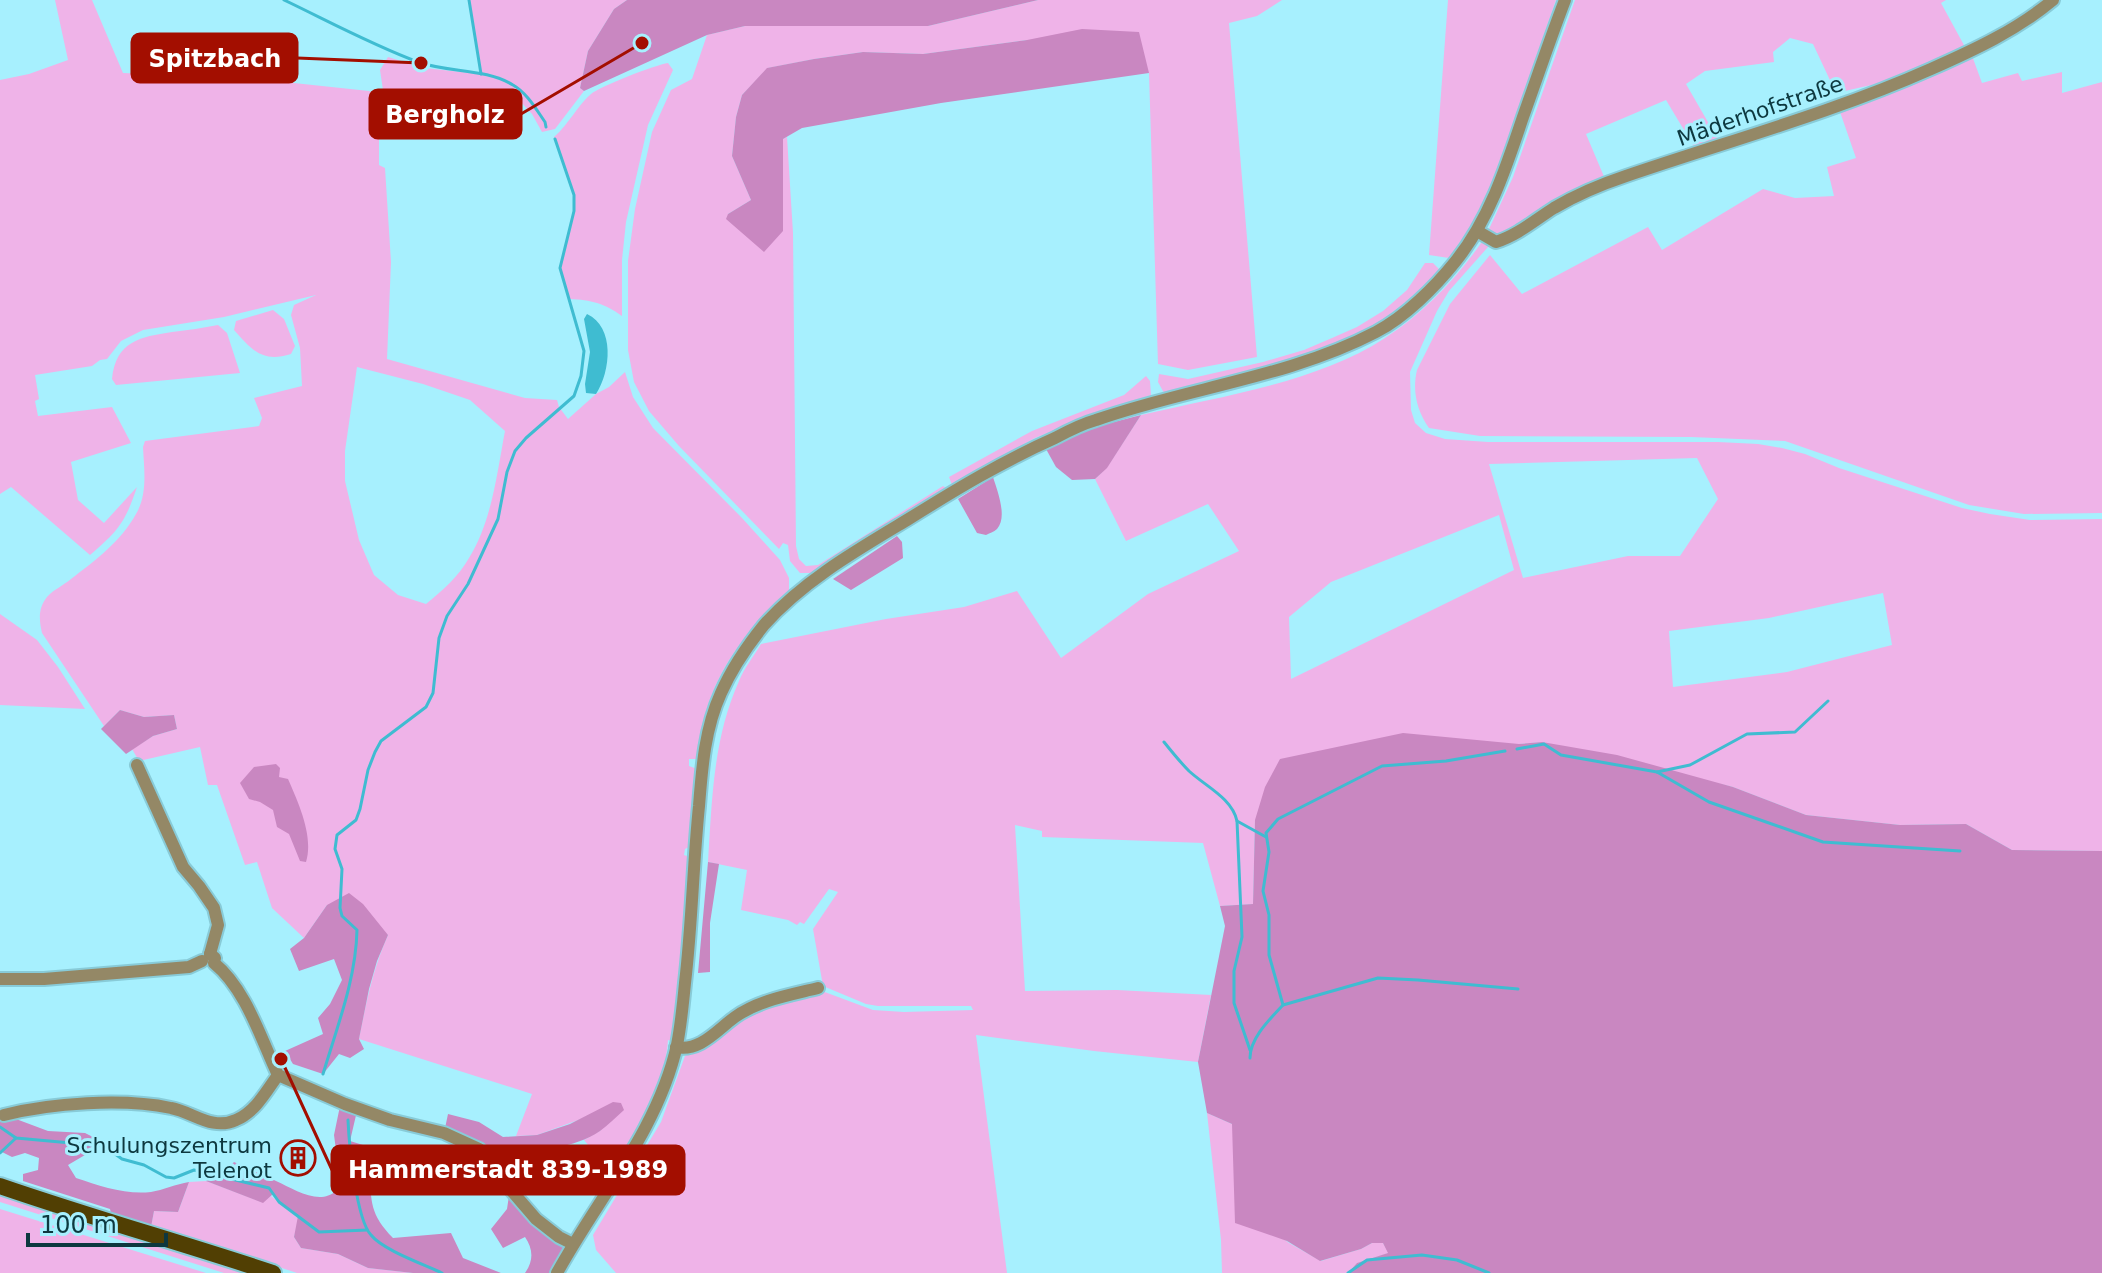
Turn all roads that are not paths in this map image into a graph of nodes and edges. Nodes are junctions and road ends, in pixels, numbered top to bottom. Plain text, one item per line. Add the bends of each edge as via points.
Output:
1 (1565, 0) edge
2 (2053, 0) edge
3 (1477, 231) junction
4 (137, 765) dead end
5 (209, 959) junction
6 (0, 979) edge
7 (818, 988) dead end
8 (676, 1047) junction
9 (278, 1075) junction
10 (4, 1115) dead end
11 (0, 1186) edge
12 (573, 1244) junction
13 (273, 1273) edge
14 (557, 1273) edge

1 - 3 street via 1506,168
2 - 3 street, Mäderhofstraße via 2024,23 1888,88 1624,177 1556,207 1510,238 1496,242
3 - 8 street via 1421,299 1379,331 1306,362 1091,421 1025,451 892,529 780,608 741,654 708,732
4 - 5 street via 183,867 214,908 218,925
5 - 6 street via 189,967
5 - 9 street via 236,987
7 - 8 street via 755,1005 695,1047
8 - 12 street via 646,1126
9 - 10 street via 249,1112 218,1124 172,1108 112,1103
9 - 12 street via 345,1104 444,1133 479,1149 502,1170 510,1189 536,1219
11 - 13 main road
12 - 14 street

